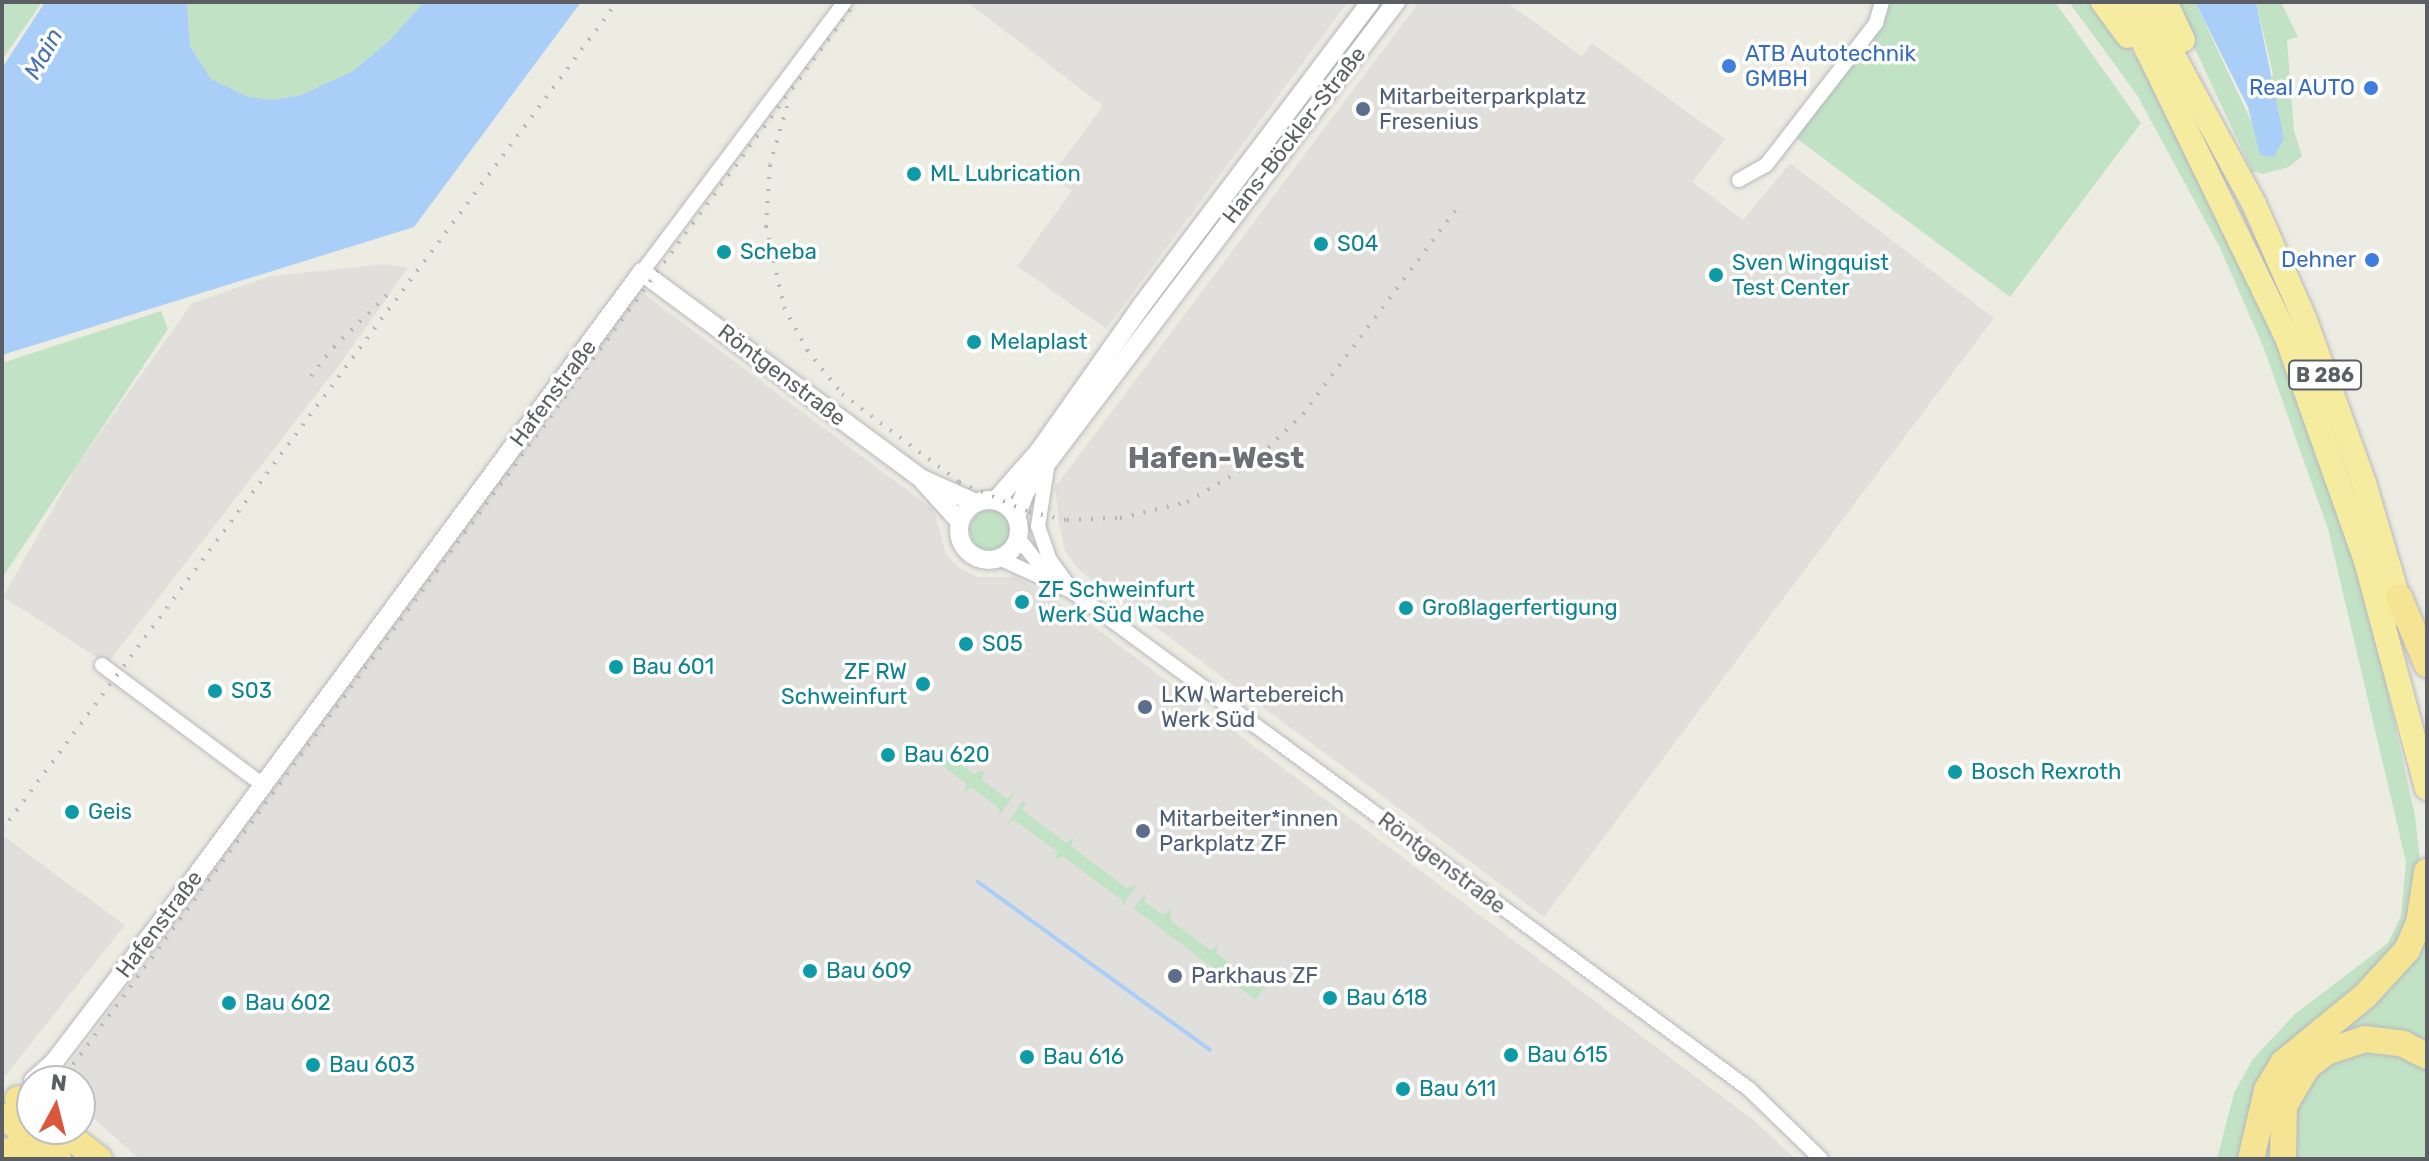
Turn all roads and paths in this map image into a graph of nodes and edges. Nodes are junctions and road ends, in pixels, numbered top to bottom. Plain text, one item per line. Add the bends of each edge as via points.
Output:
1 (845, 2) edge
2 (1396, 2) edge
3 (1882, 2) edge
4 (2103, 2) edge
5 (2124, 2) edge
6 (2144, 2) edge
7 (2165, 2) edge
8 (1365, 9) edge
9 (1377, 29) junction
10 (2165, 82) junction
11 (2232, 161) junction
12 (1739, 180) dead end
13 (1204, 236) junction
14 (642, 272) junction
15 (1149, 310) junction
16 (1093, 371) junction
17 (1108, 383) junction
18 (1051, 461) junction
19 (922, 479) junction
20 (996, 500) junction
21 (976, 503) junction
22 (1016, 516) junction
23 (960, 522) junction
24 (1019, 539) junction
25 (1001, 559) junction
26 (1052, 580) junction
27 (1073, 592) junction
28 (2399, 597) junction
29 (2427, 664) edge
30 (102, 665) dead end
31 (2427, 718) edge
32 (263, 785) junction
33 (2427, 788) edge
34 (2427, 872) edge
35 (2427, 1056) edge
36 (54, 1062) junction
37 (52, 1065) edge
38 (53, 1065) edge
39 (53, 1145) edge
40 (2, 1156) edge
41 (99, 1159) edge
42 (1821, 1159) edge
43 (2251, 1159) edge
44 (2283, 1159) edge

1 - 14 street, Hafenstraße
2 - 9 street, Hans-Böckler-Straße
3 - 12 street via 1876,23 1766,165
4 - 10 highway
5 - 10 highway, B 286
6 - 11 highway, B 286
7 - 11 highway, B 286 via 2214,103
8 - 9 street, Hans-Böckler-Straße
8 - 13 street, Hans-Böckler-Straße
9 - 13 street, Hans-Böckler-Straße
10 - 33 highway, B 286 via 2259,272 2338,475 2392,643
11 - 28 highway, B 286 via 2305,320
13 - 15 street, Hans-Böckler-Straße
14 - 19 street, Röntgenstraße
14 - 32 street, Hafenstraße
15 - 16 street, Hans-Böckler-Straße
15 - 17 street, Hans-Böckler-Straße
16 - 17 street
16 - 20 street, Hans-Böckler-Straße via 1039,451
17 - 18 street, Hans-Böckler-Straße
18 - 22 street, Hans-Böckler-Straße via 1025,492
18 - 27 street via 1039,496 1038,526 1050,560
19 - 21 street, Röntgenstraße
19 - 23 street, Röntgenstraße
20 - 21 street
20 - 22 street
21 - 23 street
22 - 24 street
23 - 25 street via 960,541 971,555
24 - 25 street
24 - 26 street, Röntgenstraße
25 - 26 street, Röntgenstraße
26 - 27 street, Röntgenstraße
27 - 42 street, Röntgenstraße via 1749,1089
28 - 29 highway
28 - 31 highway, B 286
30 - 32 street
32 - 36 street, Hafenstraße
34 - 43 highway via 2419,923 2407,950 2365,996 2283,1063 2267,1090
35 - 44 highway via 2403,1044 2375,1040 2326,1052 2307,1067 2287,1098 2281,1121
36 - 37 street, Hafenstraße
36 - 38 street, Hafenstraße
39 - 40 highway via 17,1147
39 - 41 highway

